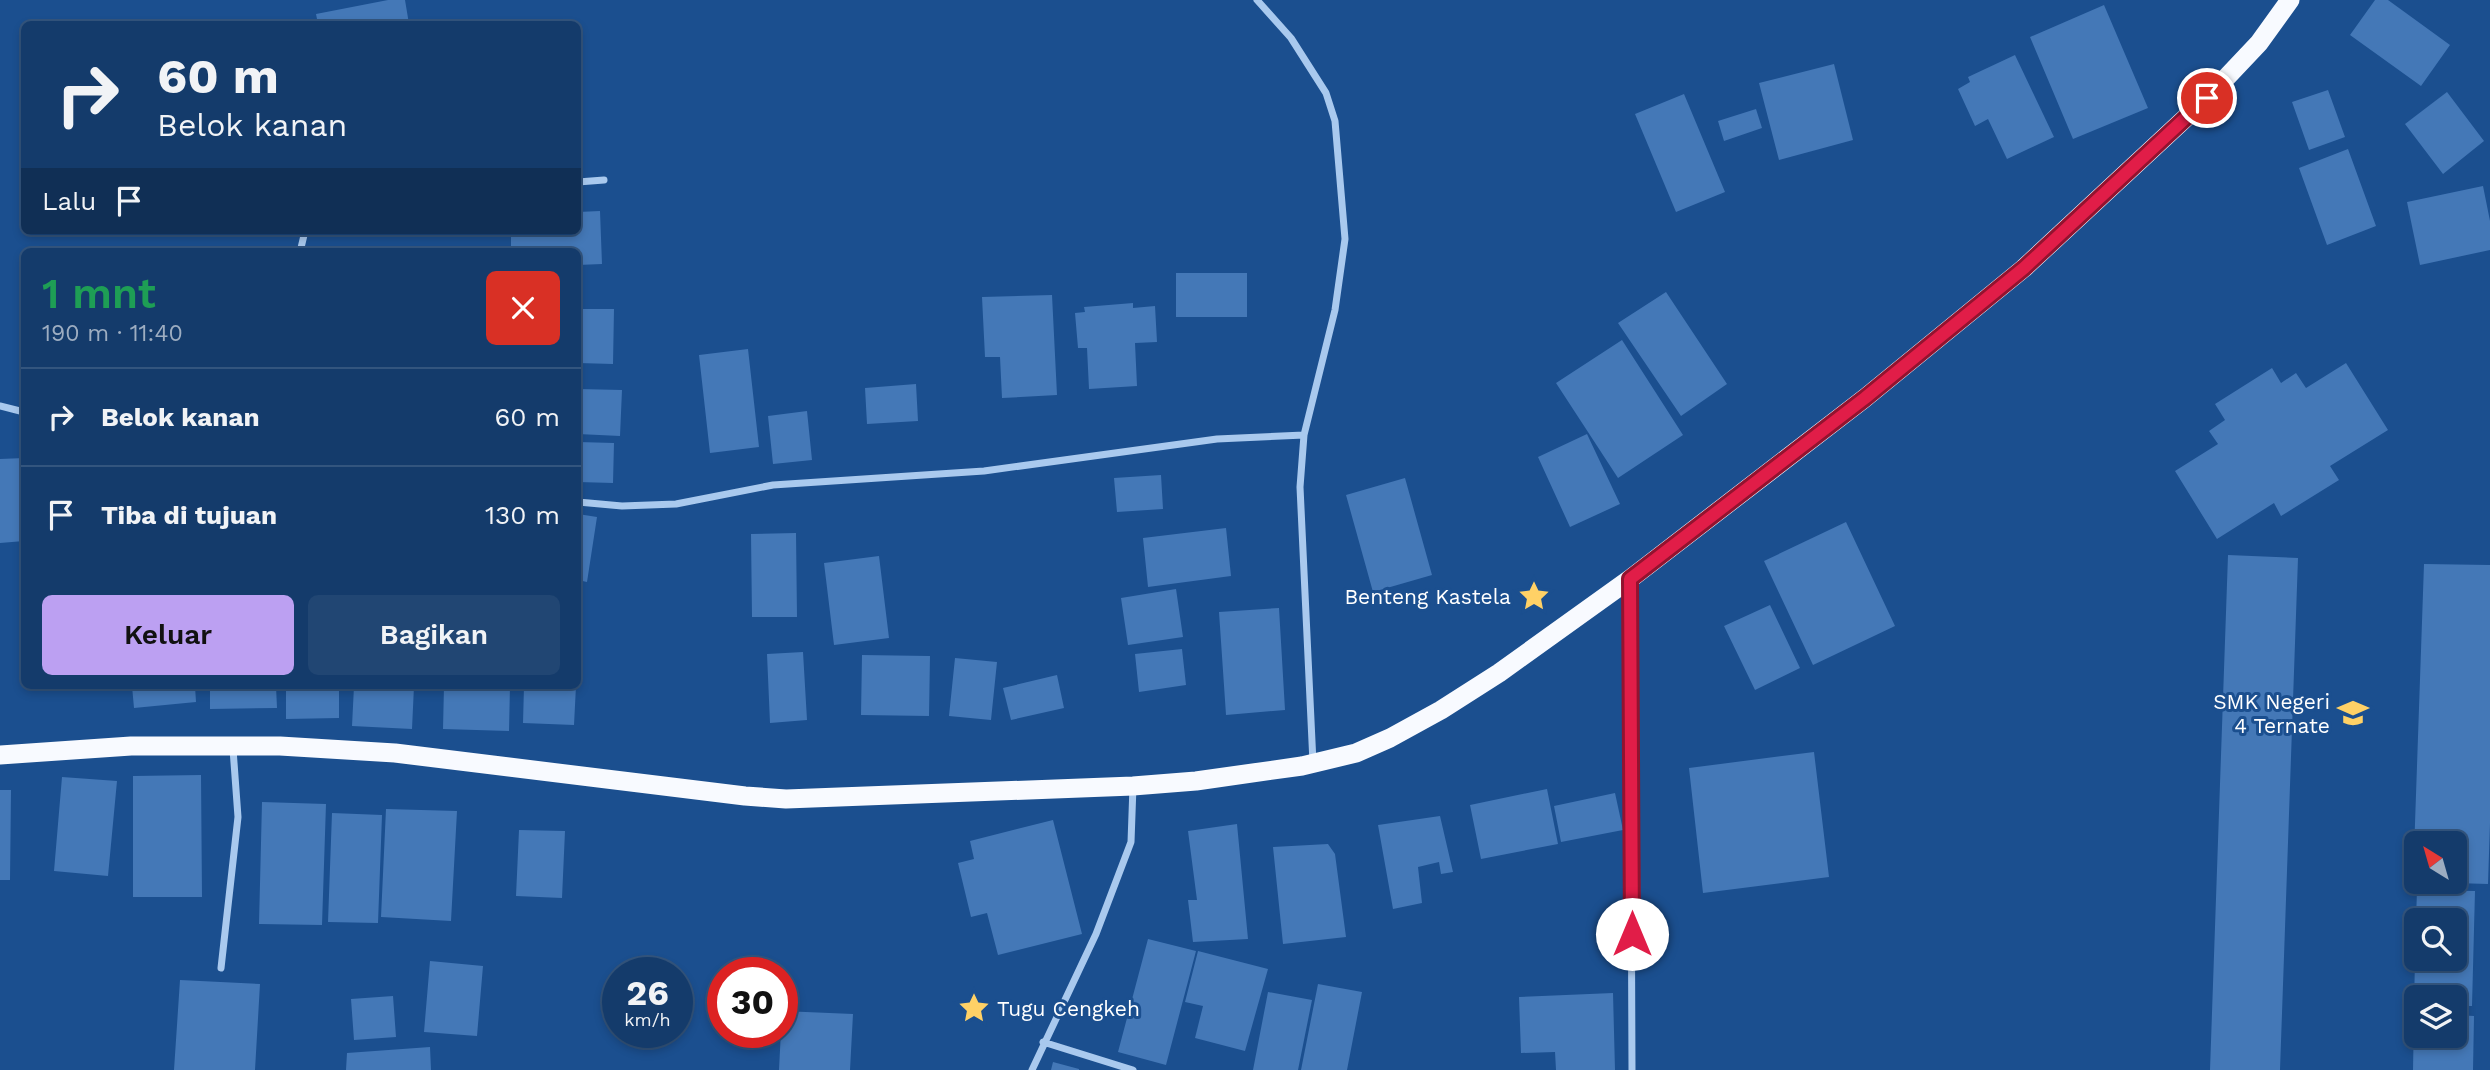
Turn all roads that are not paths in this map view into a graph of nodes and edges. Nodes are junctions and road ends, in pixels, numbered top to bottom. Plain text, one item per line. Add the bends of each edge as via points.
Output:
1 (1257, 0) edge
2 (2290, 0) edge
3 (604, 180) dead end
4 (581, 182) edge
5 (0, 406) edge
6 (21, 411) edge
7 (1304, 435) junction
8 (581, 502) edge
9 (1630, 579) junction
10 (233, 746) junction
11 (0, 755) edge
12 (1313, 763) junction
13 (1133, 786) junction
14 (221, 968) dead end
15 (1044, 1041) junction
16 (1032, 1070) edge
17 (1133, 1070) edge
18 (1632, 1070) edge

1 - 7 street via 1291,38 1326,93 1335,121 1345,239 1335,310
2 - 9 highway via 2259,43 2207,98 2024,268 1865,398
3 - 4 street
5 - 6 street
7 - 8 street via 1217,439 985,471 773,485 676,504
7 - 12 street via 1300,486
9 - 12 highway via 1441,710 1356,753
9 - 18 street
10 - 11 highway via 131,746
10 - 13 highway via 395,753 786,799
10 - 14 street via 238,817
12 - 13 highway
13 - 15 street via 1131,842 1096,934
15 - 16 street
15 - 17 street

